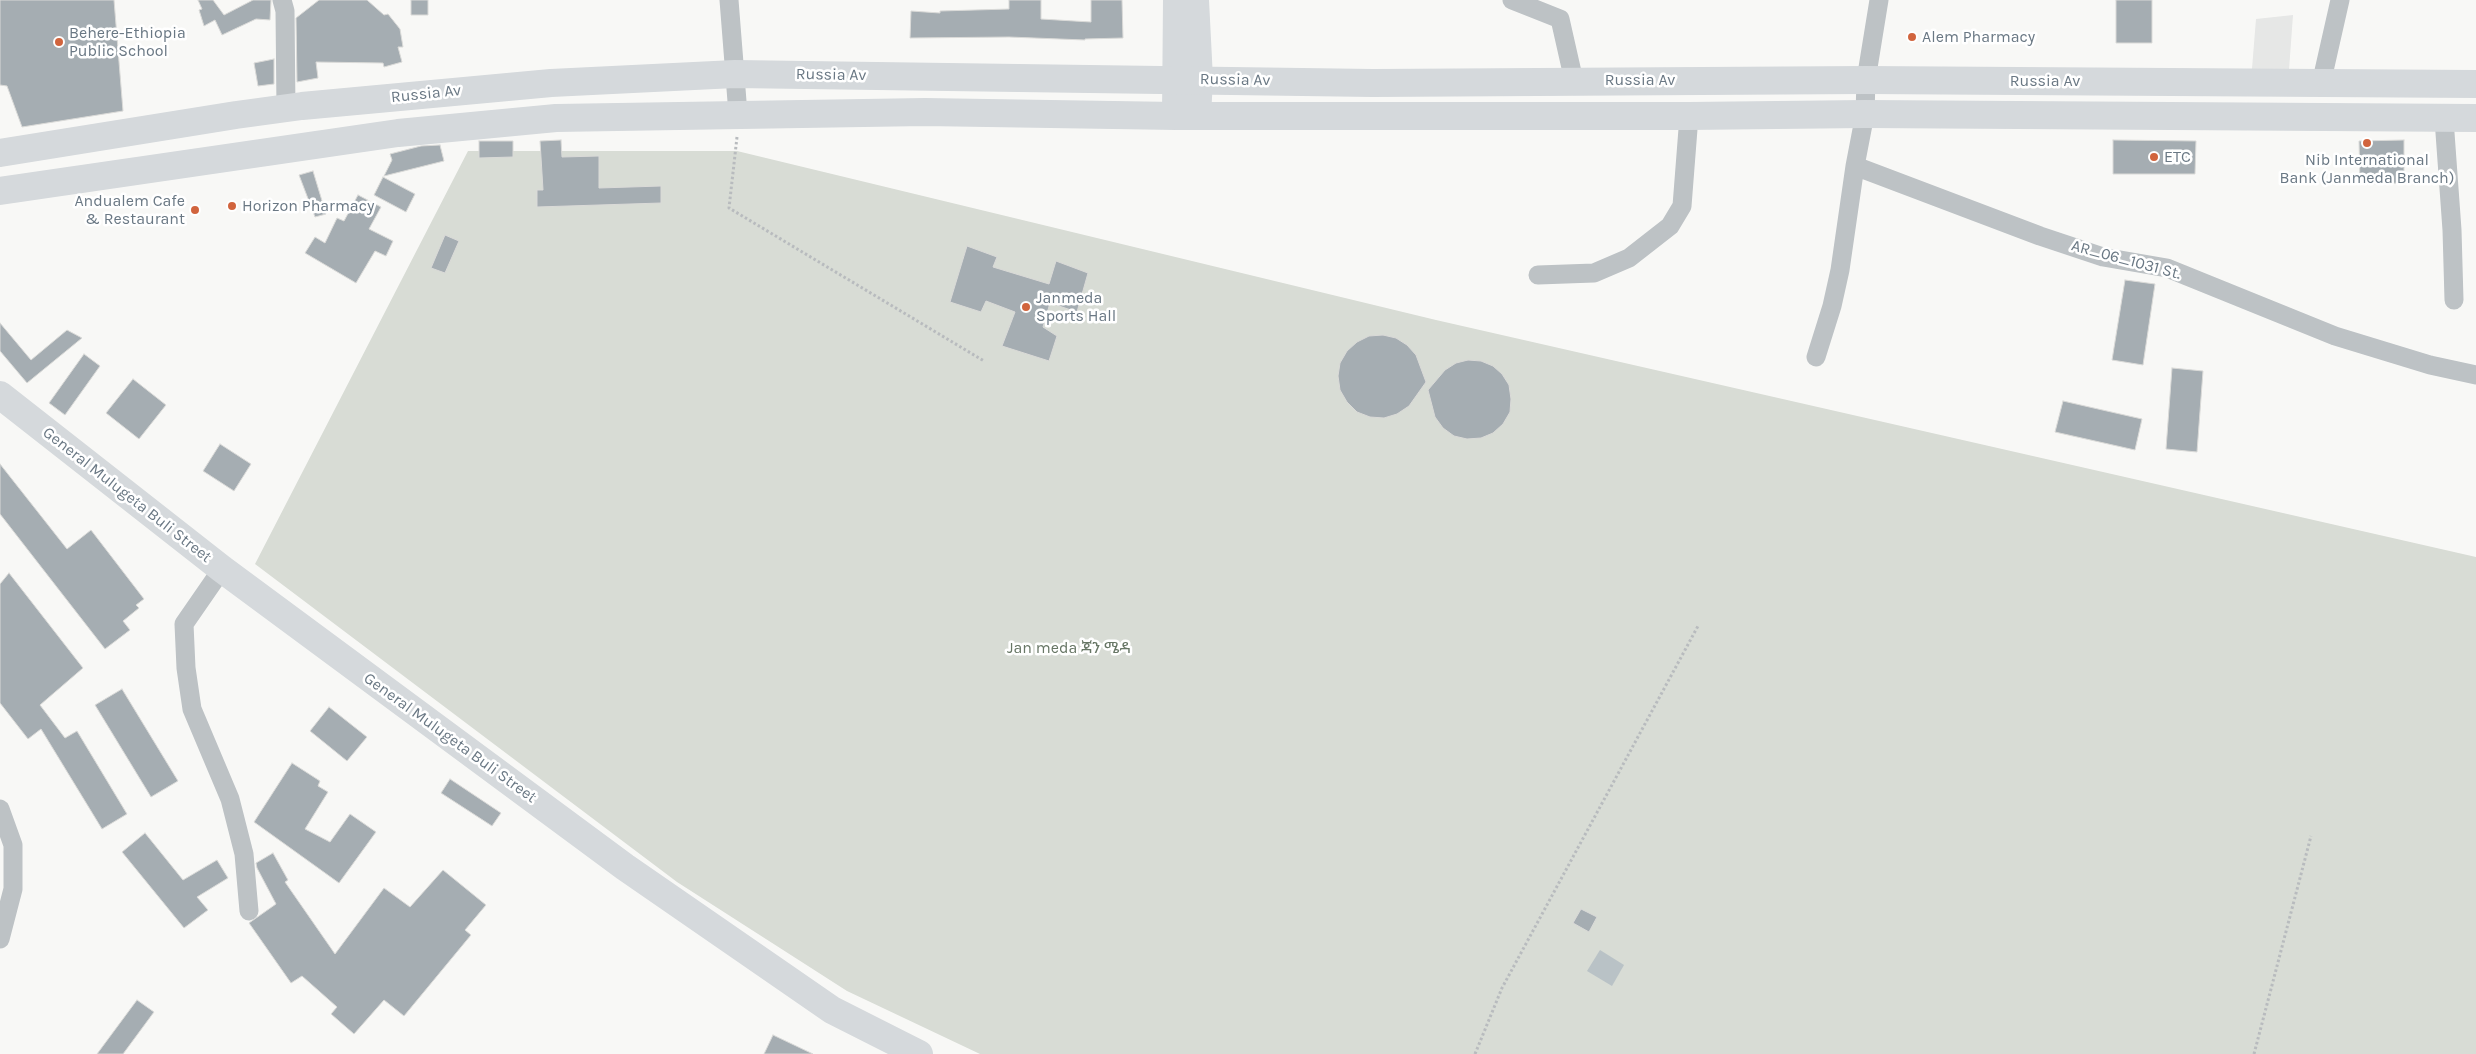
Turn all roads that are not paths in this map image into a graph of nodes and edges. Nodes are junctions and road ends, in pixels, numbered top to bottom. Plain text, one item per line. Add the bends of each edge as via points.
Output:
1 (282, 0) edge
2 (730, 0) edge
3 (1176, 0) edge
4 (1196, 0) edge
5 (1512, 0) edge
6 (1879, 0) edge
7 (2340, 0) edge
8 (735, 74) junction
9 (1188, 79) junction
10 (1574, 80) junction
11 (1866, 80) junction
12 (2322, 84) junction
13 (2476, 84) edge
14 (286, 109) junction
15 (738, 114) junction
16 (1864, 114) junction
17 (236, 115) junction
18 (1187, 116) junction
19 (1690, 116) junction
20 (2444, 118) junction
21 (2476, 118) edge
22 (0, 153) edge
23 (242, 155) junction
24 (1855, 166) junction
25 (0, 191) edge
26 (1538, 275) dead end
27 (2454, 300) dead end
28 (1816, 357) dead end
29 (2476, 375) edge
30 (0, 395) edge
31 (222, 569) junction
32 (0, 809) edge
33 (249, 911) dead end
34 (0, 939) edge
35 (919, 1054) edge

1 - 14 street via 285,11
2 - 8 street
3 - 9 main road
4 - 9 main road
5 - 10 street via 1560,19
6 - 11 street
7 - 12 street
8 - 9 main road, Russia Av
8 - 14 main road, Russia Av via 550,83
8 - 15 street
9 - 10 main road, Russia Av via 1373,83
9 - 18 main road
10 - 11 main road, Russia Av
11 - 12 main road, Russia Av
11 - 16 street
12 - 13 main road, Russia Av
14 - 17 main road, Russia Av
15 - 18 main road, Russia Av via 925,112
15 - 23 main road, Russia Av via 556,118 398,133
16 - 19 main road, Russia Av
16 - 20 main road, Russia Av
16 - 24 street
17 - 22 main road, Russia Av
17 - 23 main road
18 - 19 main road, Russia Av
19 - 26 street via 1682,206 1670,226 1629,258 1594,273
20 - 21 main road, Russia Av
20 - 27 street
23 - 25 main road, Russia Av
24 - 28 street via 1840,270
24 - 29 street, AR_06_1031 St. via 2040,236 2102,256 2166,268 2335,336 2430,365
30 - 31 main road, General Mulugeta Buli Street
31 - 33 street via 184,624 186,668 192,709 230,799 244,854
31 - 35 main road, General Mulugeta Buli Street via 625,867 832,1010
32 - 34 street via 13,845 13,889

